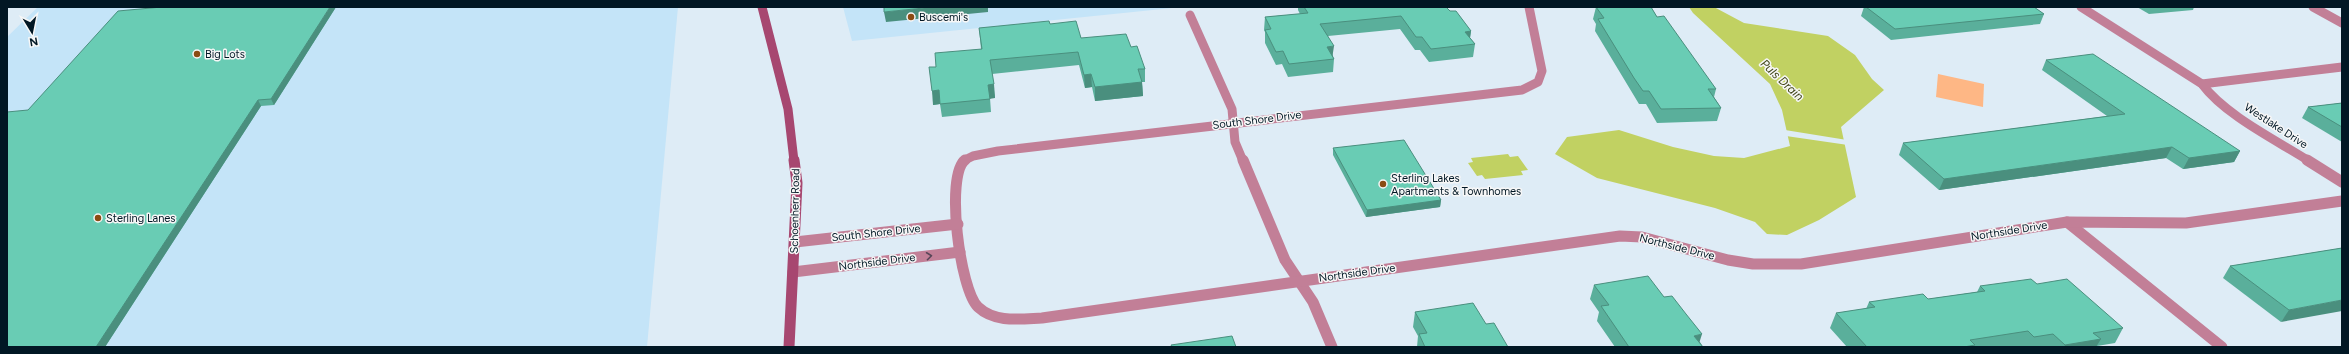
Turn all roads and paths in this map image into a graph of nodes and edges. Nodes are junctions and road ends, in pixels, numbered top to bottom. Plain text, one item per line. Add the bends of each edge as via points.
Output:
1 (762, 7) edge
2 (1529, 7) edge
3 (2081, 7) edge
4 (2313, 7) edge
5 (1190, 15) dead end
6 (2342, 23) edge
7 (2342, 67) edge
8 (2202, 84) junction
9 (1233, 123) junction
10 (2342, 182) edge
11 (2342, 201) edge
12 (2067, 222) junction
13 (958, 224) junction
14 (959, 239) joint
15 (795, 242) junction
16 (960, 252) junction
17 (793, 272) junction
18 (1298, 281) junction
19 (789, 347) edge
20 (1332, 347) edge
21 (2222, 347) edge

1 - 15 main road, Schoenherr Road via 788,109 793,143 797,183
2 - 9 street, South Shore Drive via 1542,71 1541,78 1536,84 1522,90
3 - 8 street, Westlake Drive
4 - 6 street
5 - 9 street via 1232,109
7 - 8 street
8 - 10 street, Westlake Drive via 2211,96 2226,108
9 - 13 street, South Shore Drive via 998,151 976,156 962,162 957,169 954,184
9 - 18 street via 1235,142 1285,260
11 - 12 street, Northside Drive via 2186,224
12 - 18 street, Northside Drive via 1801,264 1753,264 1728,260 1642,237 1620,236
12 - 21 street
13 - 14 street, South Shore Drive
13 - 15 street, South Shore Drive
14 - 16 street, Northside Drive
15 - 17 main road, Schoenherr Road
17 -> 16 street, Northside Drive
16 - 18 street, Northside Drive via 972,300 985,312 1011,320 1042,318
17 - 19 main road, Schoenherr Road
18 - 20 street via 1313,302

